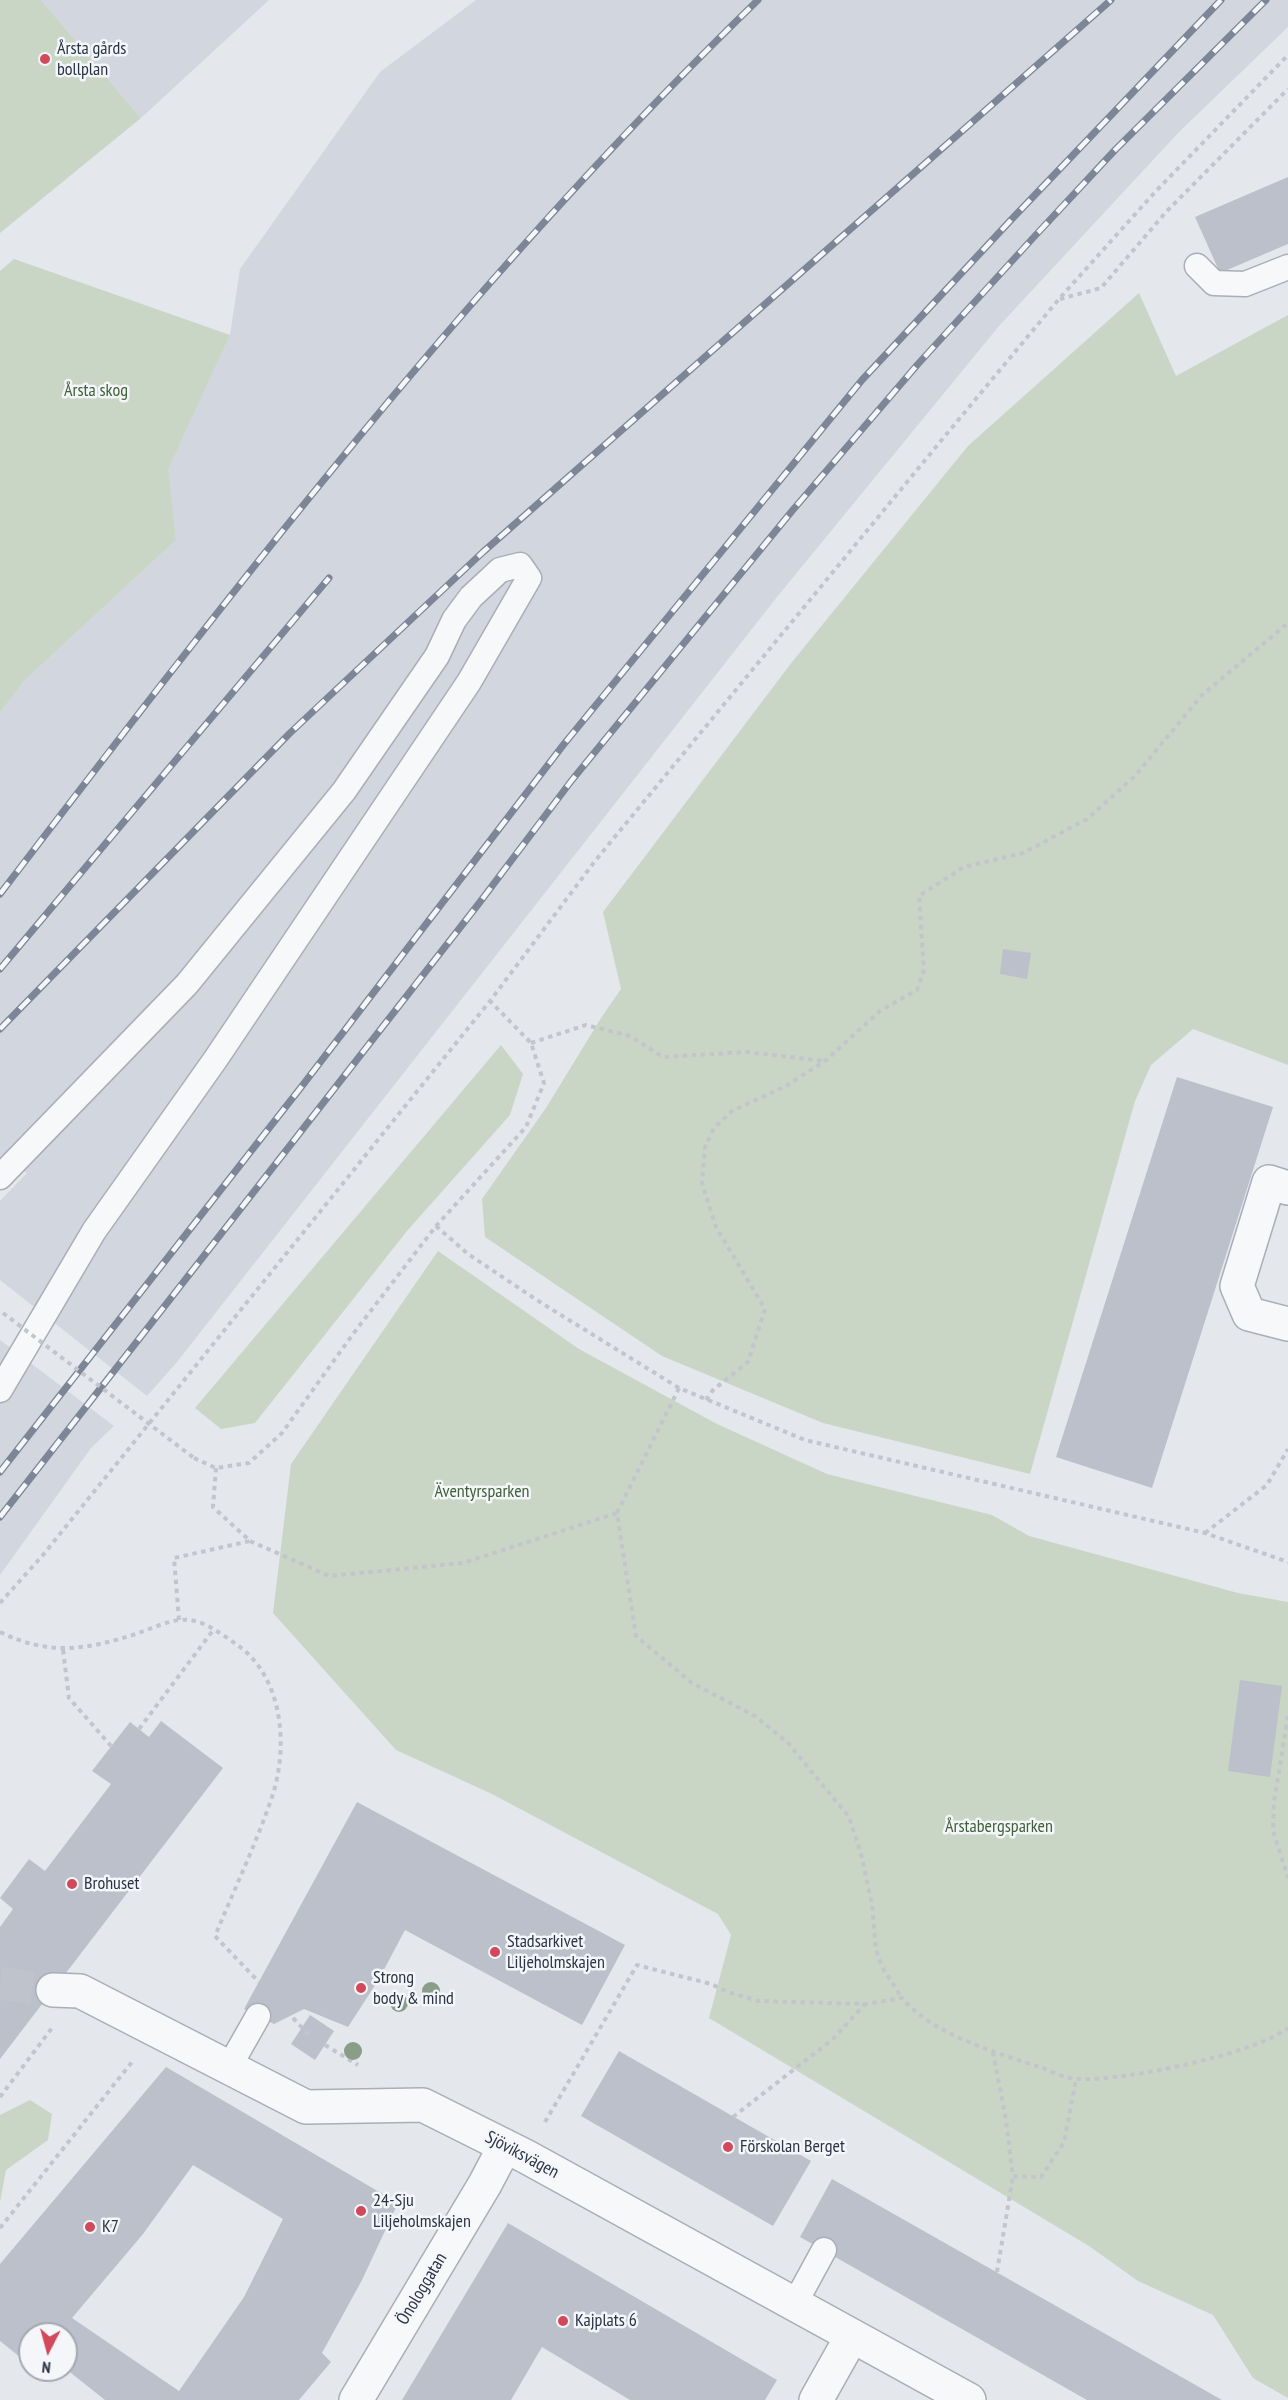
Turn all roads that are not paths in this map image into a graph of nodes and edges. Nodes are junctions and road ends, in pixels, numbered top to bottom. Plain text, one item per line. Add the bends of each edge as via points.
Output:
1 (1197, 266) dead end
2 (1288, 267) edge
3 (0, 1177) edge
4 (1288, 1188) edge
5 (1288, 1324) edge
6 (0, 1390) edge
7 (53, 1990) tunnel mouth
8 (258, 2016) dead end
9 (228, 2068) junction
10 (515, 2151) junction
11 (824, 2250) dead end
12 (794, 2305) junction
13 (852, 2336) junction
14 (356, 2400) edge
15 (816, 2400) edge
16 (969, 2400) edge

1 - 2 lane via 1214,283 1245,284
3 - 6 lane via 187,984 344,790 437,656 454,620 471,597 500,570 520,565 529,578 469,682 215,1060 94,1231
4 - 5 street via 1269,1182 1237,1286 1250,1314
7 - 9 street, Sjöviksvägen via 80,1991
8 - 9 lane
9 - 10 street, Sjöviksvägen via 306,2107 423,2105
10 - 12 street, Sjöviksvägen
10 - 14 street, Önologgatan via 485,2184
11 - 12 lane
12 - 13 street, Sjöviksvägen
13 - 15 street
13 - 16 street, Sjöviksvägen

